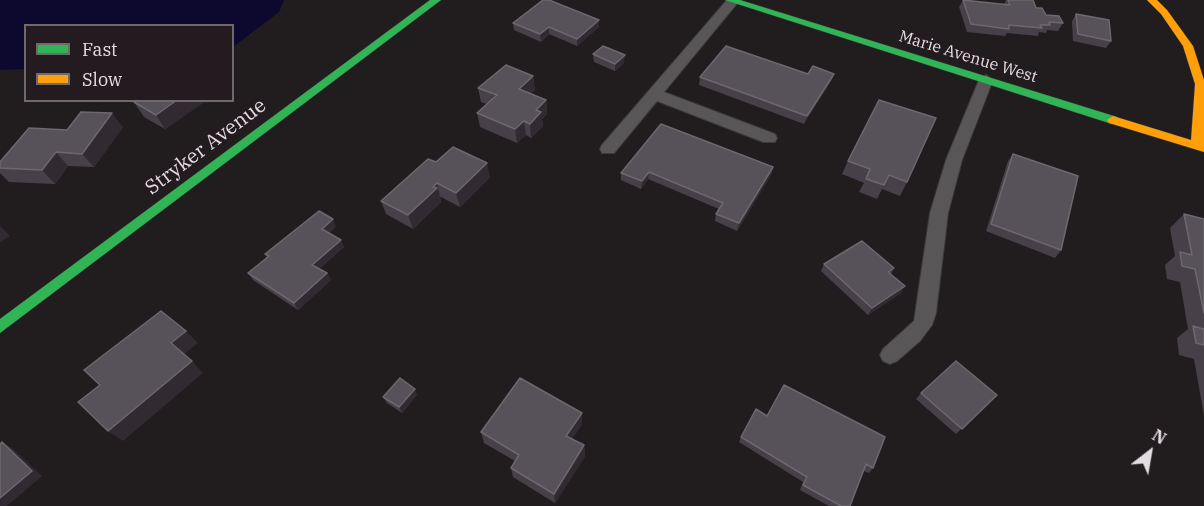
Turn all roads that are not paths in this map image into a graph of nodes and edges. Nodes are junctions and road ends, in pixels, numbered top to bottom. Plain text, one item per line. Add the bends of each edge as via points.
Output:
1 (436, 0) edge
2 (731, 0) edge
3 (1152, 0) edge
4 (986, 80) junction
5 (1202, 85) edge
6 (654, 94) junction
7 (770, 138) dead end
8 (1200, 147) edge
9 (608, 149) dead end
10 (0, 327) edge
11 (890, 356) dead end

1 - 10 street, Stryker Avenue
2 - 4 street, Marie Avenue West
2 - 6 lane
3 - 5 street via 1188,45
4 - 8 street, Marie Avenue West
4 - 11 lane via 954,160 939,213 922,325
5 - 8 street
6 - 7 lane
6 - 9 lane

